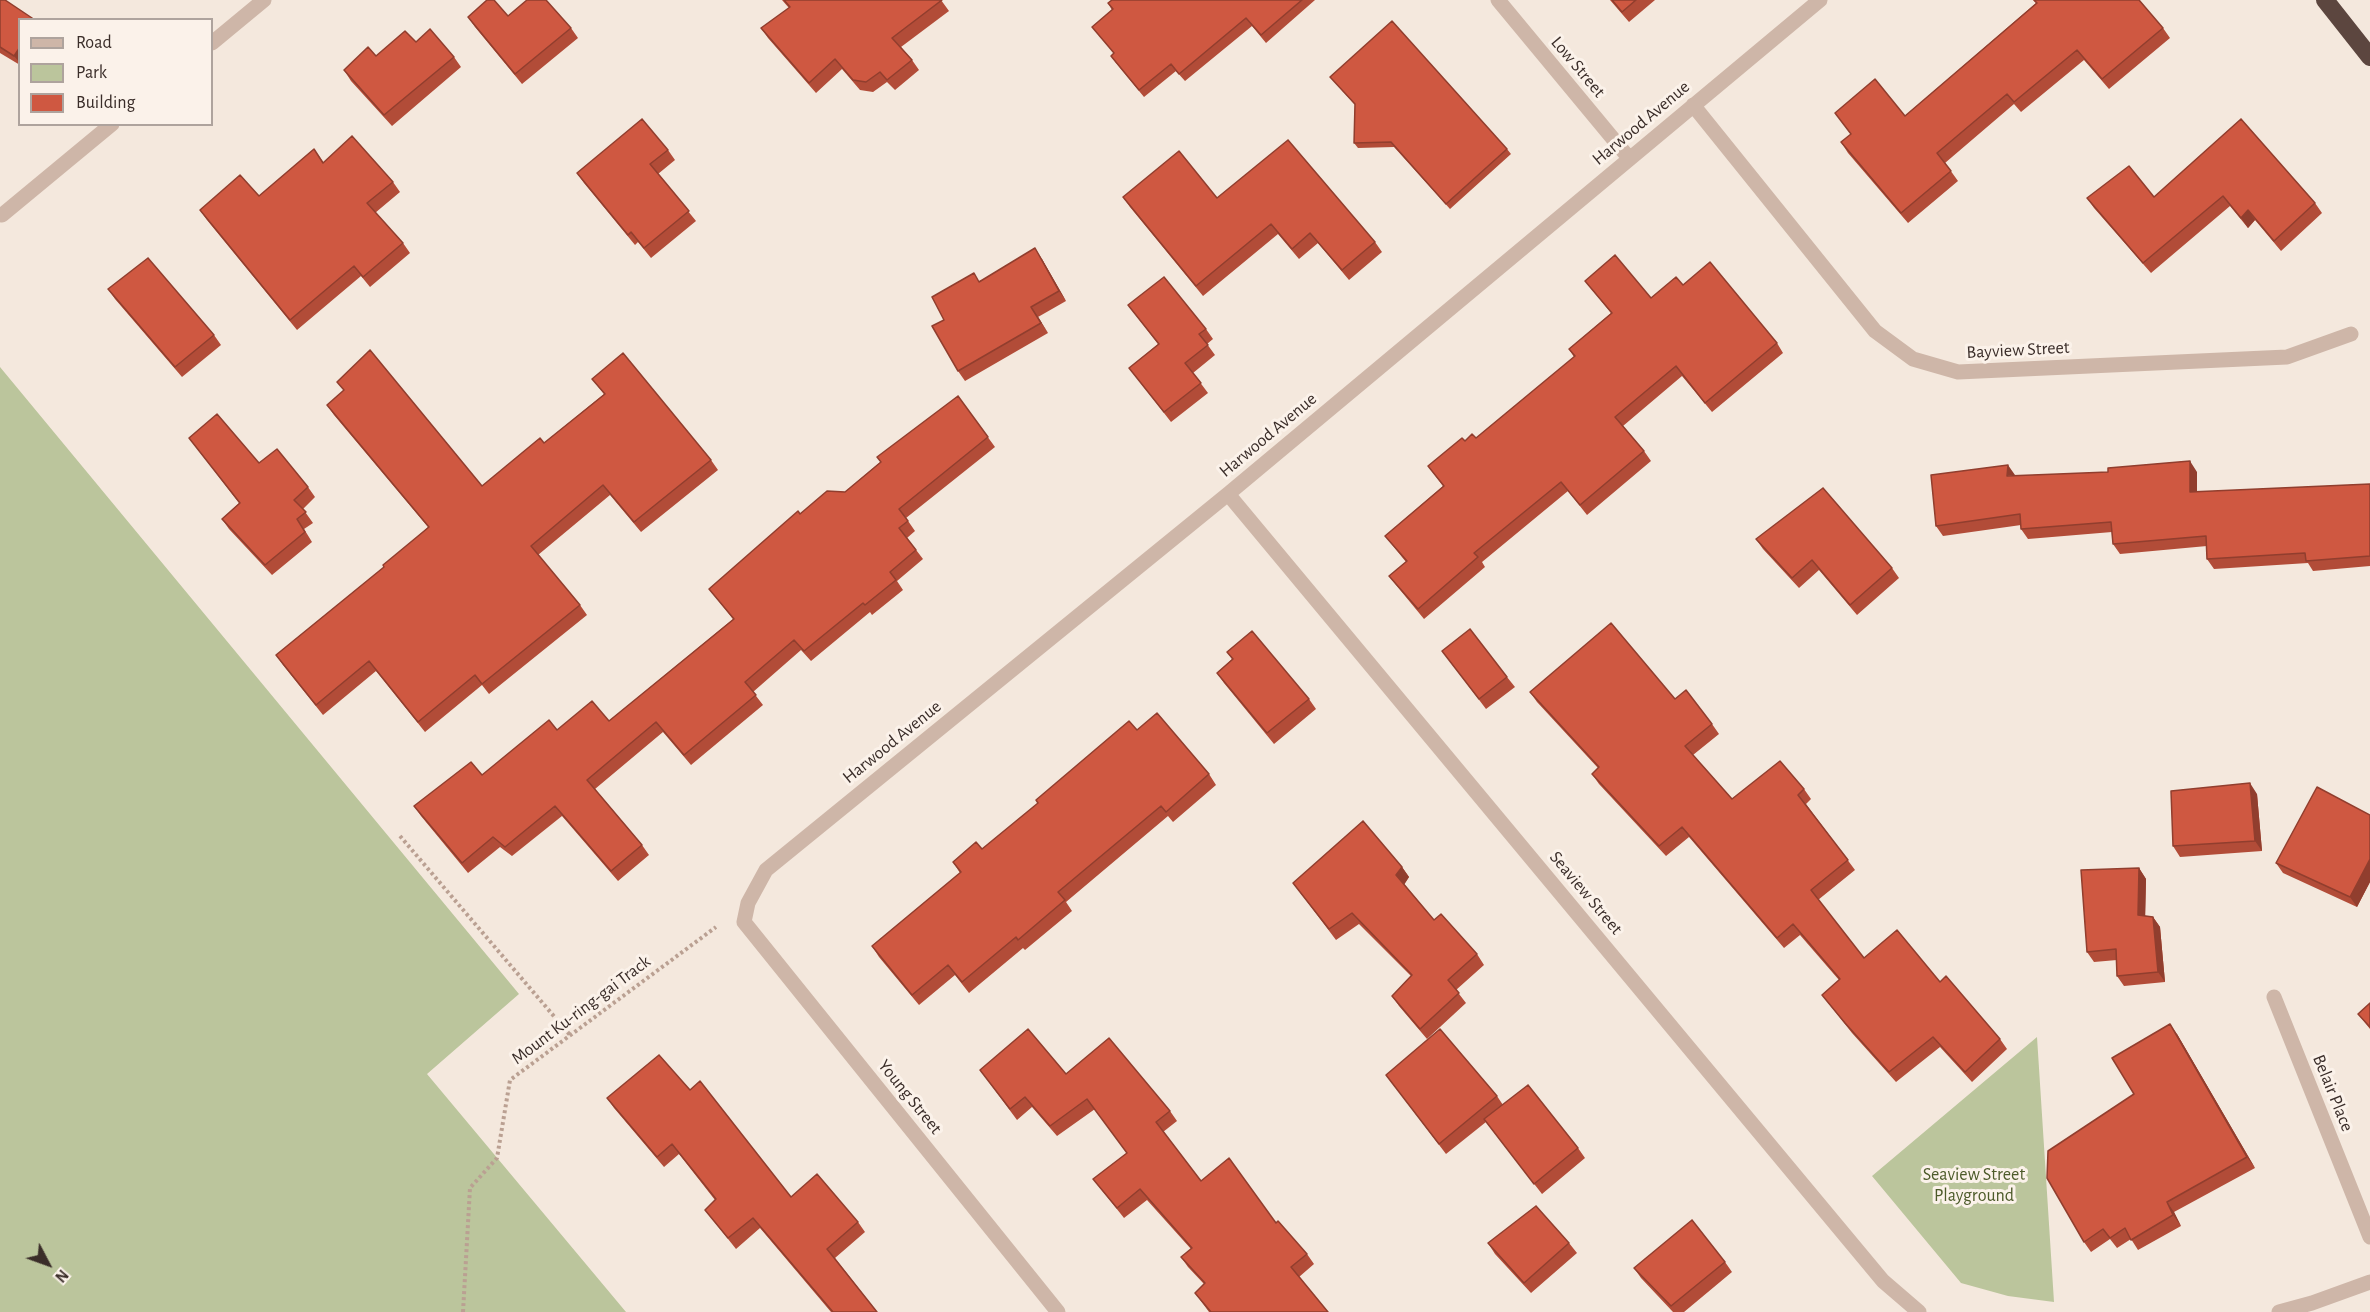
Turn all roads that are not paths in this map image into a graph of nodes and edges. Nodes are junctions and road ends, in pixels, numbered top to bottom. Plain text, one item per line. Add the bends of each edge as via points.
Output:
1 (264, 0) edge
2 (1498, 0) edge
3 (1820, 0) edge
4 (2325, 0) edge
5 (213, 42) edge
6 (2370, 57) edge
7 (1693, 105) junction
8 (110, 126) edge
9 (1629, 158) junction
10 (2, 215) edge
11 (2350, 334) dead end
12 (1228, 494) junction
13 (748, 903) joint
14 (2274, 997) dead end
15 (2370, 1237) edge
16 (2370, 1282) edge
17 (1058, 1312) edge
18 (1919, 1312) edge
19 (2278, 1312) edge

1 - 5 street
2 - 9 street, Low Street
3 - 7 street, Harwood Avenue
4 - 6 highway
7 - 9 street, Harwood Avenue
7 - 11 street, Bayview Street via 1875,331 1913,359 1958,372 2287,357
8 - 10 street
9 - 12 street, Harwood Avenue
12 - 13 street, Harwood Avenue via 766,870
12 - 18 street, Seaview Street via 1883,1281
13 - 17 street, Young Street via 744,922
14 - 15 street, Belair Place
16 - 19 street

